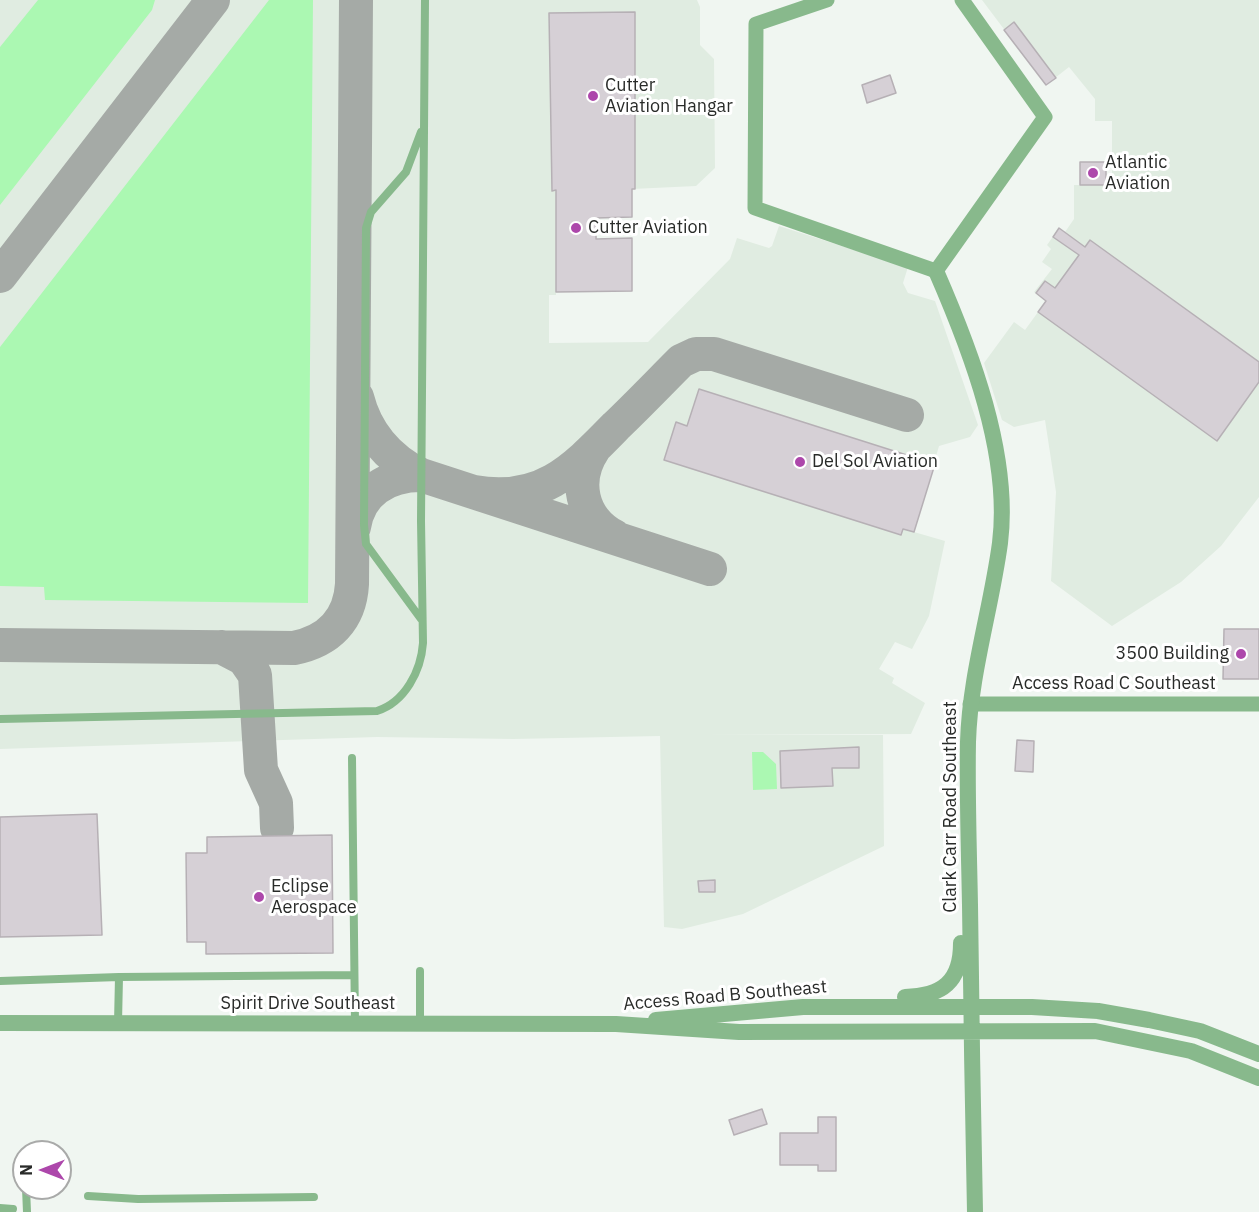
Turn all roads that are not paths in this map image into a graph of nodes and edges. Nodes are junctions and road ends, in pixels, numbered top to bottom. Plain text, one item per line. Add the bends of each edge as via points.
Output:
1 (425, 0) edge
2 (827, 0) edge
3 (962, 0) edge
4 (424, 106) junction
5 (936, 271) junction
6 (422, 626) junction
7 (970, 704) junction
8 (1259, 704) edge
9 (0, 719) edge
10 (352, 758) dead end
11 (969, 866) junction
12 (420, 971) dead end
13 (353, 975) junction
14 (119, 977) junction
15 (0, 981) edge
16 (803, 1007) junction
17 (971, 1007) junction
18 (0, 1023) edge
19 (118, 1023) junction
20 (356, 1023) junction
21 (420, 1024) junction
22 (616, 1024) junction
23 (971, 1031) junction
24 (1259, 1054) edge
25 (1259, 1078) edge
26 (88, 1196) dead end
27 (314, 1197) dead end
28 (0, 1208) edge
29 (13, 1209) dead end
30 (975, 1212) edge

1 - 4 lane
2 - 5 street via 756,24 755,208
3 - 5 street via 1045,117
4 - 6 lane
4 - 6 lane via 421,134 406,172 371,212 366,228 364,525 366,544 415,608
5 - 7 street, Clark Carr Road Southeast via 987,415 1002,493 995,574
6 - 9 lane via 421,662 413,678 394,702 377,711
7 - 8 street, Access Road C Southeast
7 - 11 street, Clark Carr Road Southeast
10 - 13 lane
11 - 16 street via 960,889 960,962 942,989 924,996 837,997
11 - 17 street, Clark Carr Road Southeast
12 - 21 lane
13 - 14 lane
13 - 20 lane
14 - 15 lane
14 - 19 lane
16 - 17 street, Access Road B Southeast
16 - 22 street, Access Road B Southeast
17 - 23 street, Clark Carr Road Southeast
17 - 24 street via 1118,1014 1200,1031
18 - 19 street, Spirit Drive Southeast
19 - 20 street, Spirit Drive Southeast
20 - 21 street, Spirit Drive Southeast
21 - 22 street, Spirit Drive Southeast
22 - 23 street, Access Road B Southeast via 739,1032
23 - 25 street via 1095,1031 1191,1051
23 - 30 street, Clark Carr Road Southeast
26 - 27 lane
28 - 29 lane

